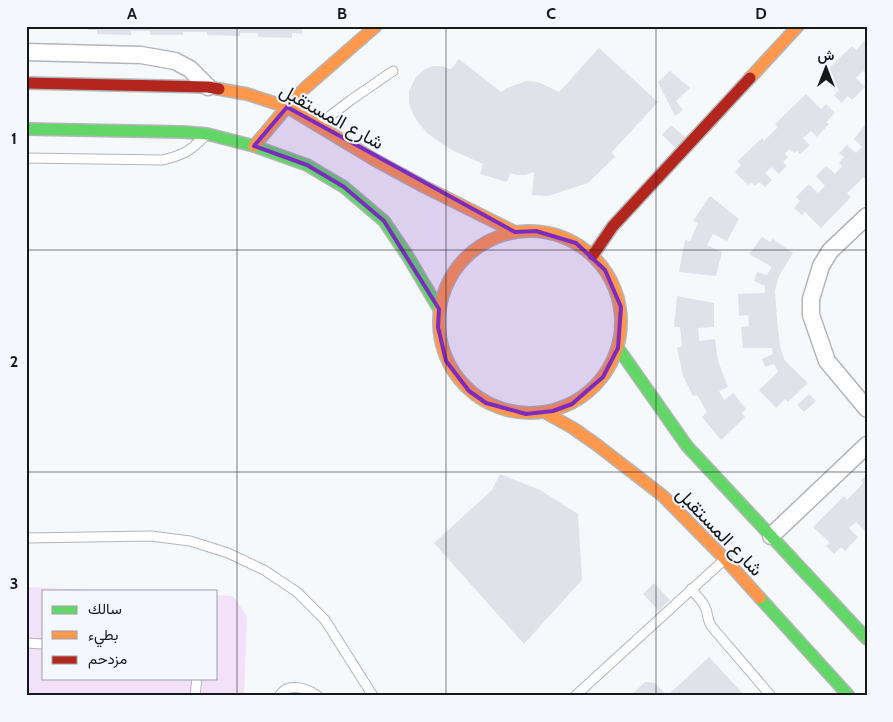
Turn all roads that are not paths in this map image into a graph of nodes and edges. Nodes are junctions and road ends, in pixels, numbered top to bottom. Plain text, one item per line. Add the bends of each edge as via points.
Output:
1 (376, 26) edge
2 (798, 26) edge
3 (26, 52) edge
4 (393, 71) dead end
5 (26, 83) edge
6 (208, 87) junction
7 (286, 107) junction
8 (318, 125) junction
9 (26, 129) edge
10 (207, 134) junction
11 (254, 146) junction
12 (26, 158) edge
13 (867, 216) edge
14 (515, 232) junction
15 (593, 256) junction
16 (439, 309) junction
17 (618, 348) junction
18 (867, 409) edge
19 (546, 413) junction
20 (867, 445) edge
21 (771, 536) junction
22 (26, 538) edge
23 (725, 559) junction
24 (691, 589) junction
25 (867, 639) edge
26 (26, 643) edge
27 (42, 644) edge
28 (197, 680) edge
29 (195, 696) edge
30 (278, 696) edge
31 (318, 696) edge
32 (373, 696) edge
33 (575, 696) edge
34 (771, 696) edge
35 (849, 696) edge

1 - 7 street
2 - 15 street via 613,226
3 - 6 street via 141,55 176,61 190,69
4 - 8 lane
5 - 6 street, شارع المستقبل
6 - 7 street, شارع المستقبل via 247,94
7 - 8 street, شارع المستقبل
7 - 11 street
8 - 14 street, شارع المستقبل via 375,160
9 - 10 street
10 - 11 street
10 - 12 lane via 193,148 164,160
11 - 16 street via 307,165 344,187 384,221
13 - 18 street via 830,251 821,266 811,299 811,315 827,361
14 - 15 street via 536,231 556,235 576,243
14 - 16 street via 484,243 469,254 446,287
15 - 17 street via 615,287 622,327
16 - 19 street via 438,327 446,361 469,391 486,403 505,410
17 - 19 street via 604,377 589,392 572,404
17 - 21 street, شارع المستقبل via 687,446
19 - 23 street, شارع المستقبل via 597,444 663,496
20 - 21 street
21 - 25 street, شارع المستقبل
22 - 32 lane via 151,536 190,541 228,552 297,592 325,620
23 - 24 lane
23 - 35 street, شارع المستقبل
24 - 33 lane
24 - 34 lane via 704,604 712,628
26 - 27 lane
28 - 29 lane
30 - 31 lane via 289,688 305,689

